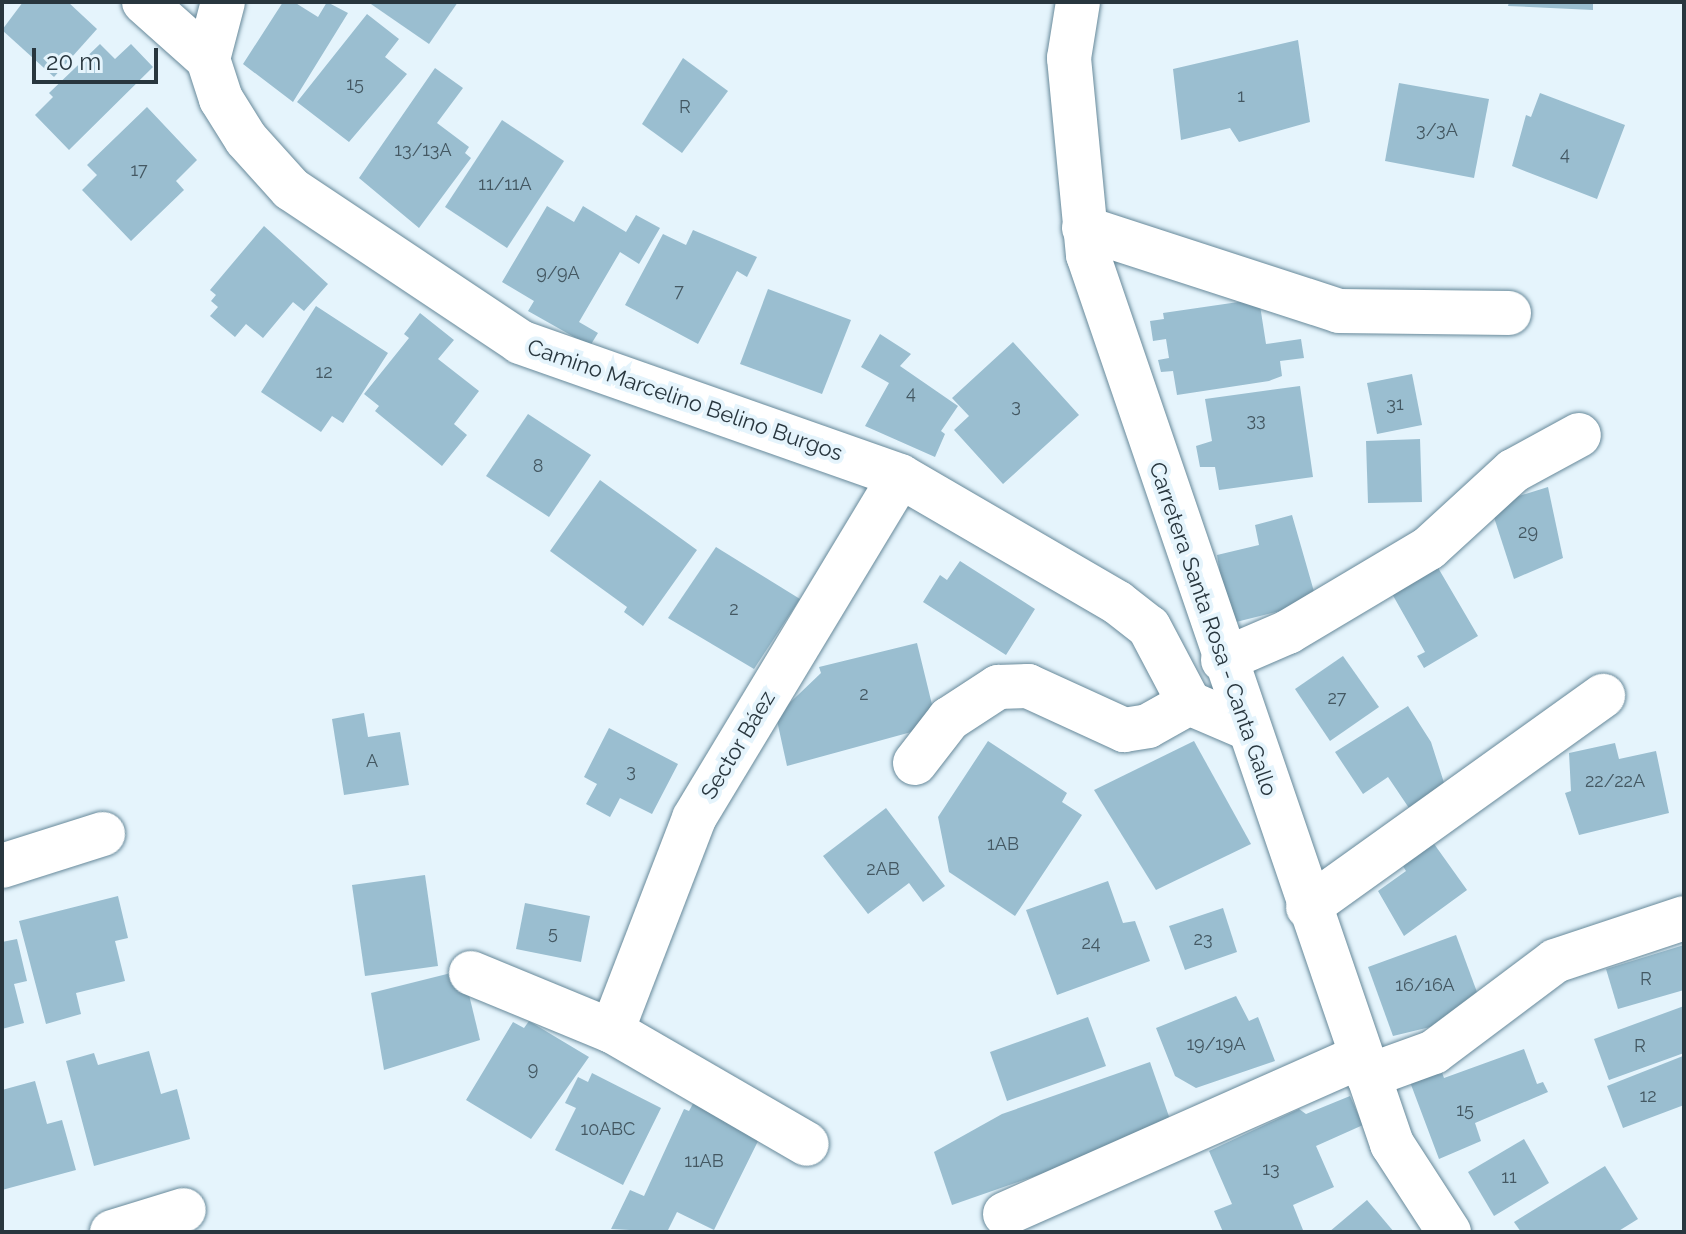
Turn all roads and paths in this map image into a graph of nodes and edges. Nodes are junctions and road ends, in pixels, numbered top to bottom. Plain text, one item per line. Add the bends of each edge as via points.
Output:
1 (144, 2) edge
2 (223, 2) edge
3 (1078, 2) edge
4 (208, 59) junction
5 (1084, 228) junction
6 (1509, 313) dead end
7 (1579, 435) dead end
8 (900, 476) junction
9 (1223, 660) junction
10 (1603, 696) dead end
11 (1189, 703) junction
12 (1245, 727) junction
13 (915, 763) dead end
14 (103, 834) dead end
15 (2, 866) edge
16 (1308, 907) junction
17 (1684, 918) edge
18 (471, 973) dead end
19 (612, 1031) junction
20 (1364, 1066) junction
21 (807, 1144) dead end
22 (184, 1210) dead end
23 (1005, 1214) dead end
24 (112, 1232) edge
25 (1449, 1232) edge

1 - 4 street
2 - 4 street
3 - 5 street, Carretera Santa Rosa - Canta Gallo via 1069,58
4 - 8 street, Camino Marcelino Belino Burgos via 221,99 246,139 291,189 520,342
5 - 6 street via 1339,311
5 - 9 street, Carretera Santa Rosa - Canta Gallo via 1088,255
7 - 9 street via 1513,471 1429,548 1288,632
8 - 11 street, Camino Marcelino Belino Burgos via 1118,603 1149,627
8 - 19 street, Sector Báez via 694,818
9 - 12 street, Carretera Santa Rosa - Canta Gallo
10 - 16 street
11 - 12 street
11 - 13 street via 1148,726 1124,730 1028,686 998,687 949,719
12 - 16 street, Carretera Santa Rosa - Canta Gallo
14 - 15 street
16 - 20 street, Carretera Santa Rosa - Canta Gallo
17 - 20 street via 1555,961 1504,1005 1434,1052
18 - 19 street
19 - 21 street
20 - 23 street
20 - 25 street, Carretera Santa Rosa - Canta Gallo via 1392,1144
22 - 24 street

